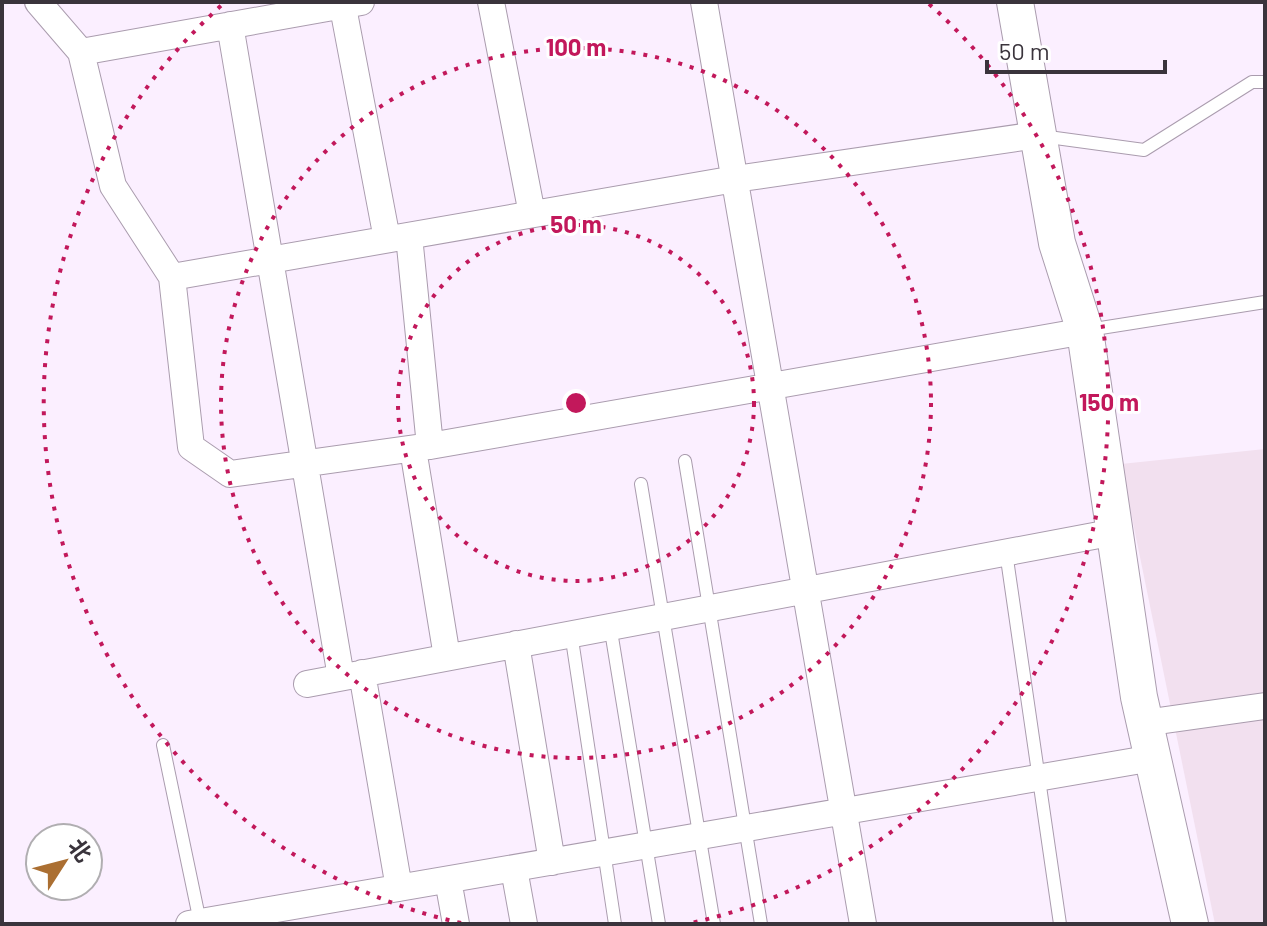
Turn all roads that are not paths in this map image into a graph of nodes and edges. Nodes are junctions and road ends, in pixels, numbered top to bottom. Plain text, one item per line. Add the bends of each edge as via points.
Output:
1 (38, 2) edge
2 (491, 2) edge
3 (704, 2) edge
4 (1015, 2) edge
5 (349, 3) edge
6 (230, 25) junction
7 (81, 52) junction
8 (1265, 82) edge
9 (1037, 135) junction
10 (735, 179) junction
11 (532, 214) junction
12 (398, 238) junction
13 (269, 260) junction
14 (172, 277) junction
15 (1265, 302) edge
16 (1085, 331) junction
17 (770, 384) junction
18 (422, 447) junction
19 (685, 461) dead end
20 (306, 463) junction
21 (641, 484) dead end
22 (1115, 532) junction
23 (1006, 552) junction
24 (805, 588) junction
25 (709, 606) junction
26 (663, 615) junction
27 (610, 625) junction
28 (571, 633) junction
29 (516, 644) junction
30 (447, 657) junction
31 (351, 675) junction
32 (307, 684) dead end
33 (1265, 706) edge
34 (1144, 723) junction
35 (163, 745) dead end
36 (1153, 758) junction
37 (1039, 778) junction
38 (844, 813) junction
39 (745, 830) junction
40 (699, 837) junction
41 (646, 846) junction
42 (604, 853) junction
43 (552, 862) junction
44 (514, 869) junction
45 (448, 880) junction
46 (399, 888) junction
47 (194, 923) edge
48 (456, 924) edge
49 (524, 924) edge
50 (615, 924) edge
51 (659, 924) edge
52 (714, 924) edge
53 (761, 924) edge
54 (863, 924) edge
55 (1060, 924) edge
56 (1190, 924) edge

1 - 7 street
2 - 11 street
3 - 10 street
4 - 9 main road
5 - 6 street
5 - 12 street
6 - 7 street
6 - 13 street
7 - 14 street via 113,186
8 - 9 lane via 1252,82 1144,150
9 - 10 street
9 - 16 main road via 1057,243
10 - 11 street
10 - 17 street
11 - 12 street
12 - 13 street
12 - 18 street
13 - 14 street
13 - 20 street
14 - 20 street via 191,447 230,474
15 - 16 lane
16 - 17 street
16 - 22 main road
17 - 18 street
17 - 24 street
18 - 20 street
18 - 30 street
19 - 25 lane
20 - 31 street
21 - 26 lane
22 - 23 street
22 - 34 main road
23 - 24 street
23 - 37 lane
24 - 25 street
24 - 38 street
25 - 26 street
25 - 39 lane
26 - 27 street
26 - 40 lane
27 - 28 street
27 - 41 lane
28 - 29 street
28 - 42 lane
29 - 30 street
29 - 43 street
30 - 31 street
31 - 32 street
31 - 46 street
33 - 34 street
34 - 36 main road
35 - 47 lane
36 - 37 street
36 - 56 main road
37 - 38 street
37 - 55 lane
38 - 39 street
38 - 54 street
39 - 40 street
39 - 53 lane
40 - 41 street
40 - 52 lane
41 - 42 street
41 - 51 lane
42 - 43 street
42 - 50 lane
43 - 44 street
44 - 45 street
44 - 49 street
45 - 46 street
45 - 48 street
46 - 47 street

